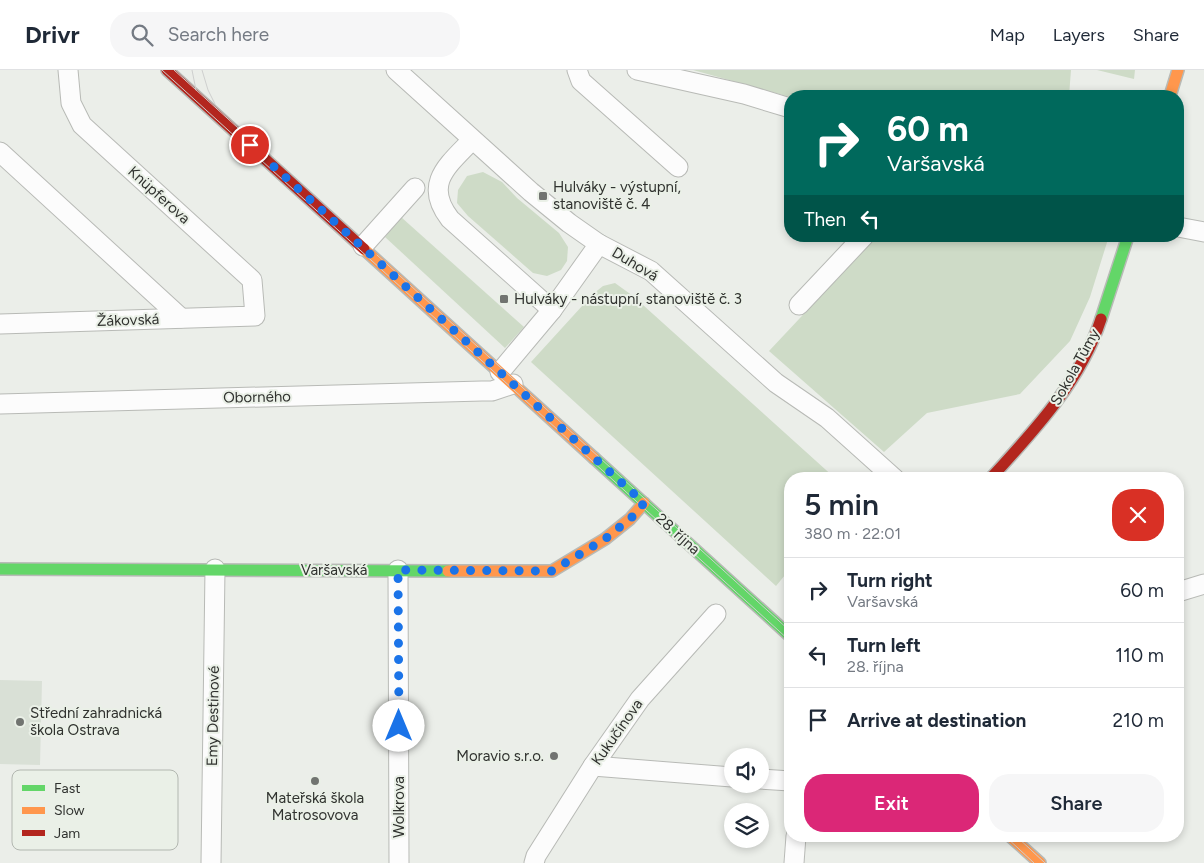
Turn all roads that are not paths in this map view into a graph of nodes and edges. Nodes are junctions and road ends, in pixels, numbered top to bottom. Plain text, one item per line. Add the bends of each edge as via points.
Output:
1 (68, 70) edge
2 (167, 70) edge
3 (396, 70) edge
4 (577, 70) edge
5 (637, 70) edge
6 (1178, 70) edge
7 (1172, 90) edge
8 (784, 106) edge
9 (472, 140) junction
10 (0, 152) edge
11 (678, 168) dead end
12 (415, 188) dead end
13 (1184, 228) edge
14 (1204, 232) edge
15 (858, 242) edge
16 (1126, 242) edge
17 (599, 244) junction
18 (363, 246) junction
19 (799, 306) dead end
20 (552, 310) junction
21 (255, 316) joint
22 (181, 318) junction
23 (0, 324) edge
24 (506, 378) junction
25 (0, 404) edge
26 (888, 472) edge
27 (996, 472) edge
28 (644, 503) junction
29 (0, 569) edge
30 (215, 569) junction
31 (398, 570) junction
32 (1204, 584) edge
33 (1184, 590) edge
34 (716, 614) dead end
35 (784, 631) edge
36 (593, 766) junction
37 (724, 776) edge
38 (769, 780) edge
39 (784, 781) edge
40 (796, 842) edge
41 (1017, 842) edge
42 (212, 863) edge
43 (400, 863) edge
44 (534, 863) edge
45 (794, 863) edge
46 (1040, 863) edge

1 - 21 street, Knüpferova via 71,103 82,125 252,280
2 - 18 street, 28. října
3 - 9 street, Duhová
4 - 11 street via 581,81
5 - 8 street
6 - 7 street
9 - 17 street, Duhová via 569,224
9 - 20 street via 444,170 438,196 442,208 450,220
10 - 22 street
12 - 18 street
13 - 14 street
15 - 19 street
16 - 27 street, Sokola Tůmy via 1098,329 1076,371 1039,425
17 - 20 street
17 - 26 street, Duhová via 651,271 776,383 827,418
18 - 24 street, 28. října
20 - 24 street
21 - 22 street, Žákovská
22 - 23 street, Žákovská
24 - 25 street, Oborného via 492,390 482,391
24 - 28 street, 28. října
28 - 31 street, Varšavská via 605,539 552,571
28 - 35 street, 28. října
29 - 30 street, Varšavská
30 - 31 street, Varšavská
30 - 42 street, Emy Destinové
31 - 43 street, Wolkrova
32 - 33 street
34 - 36 street, Kukučínova via 640,698
36 - 37 street
36 - 44 street, Kukučínova
38 - 39 street
40 - 45 street
41 - 46 street

